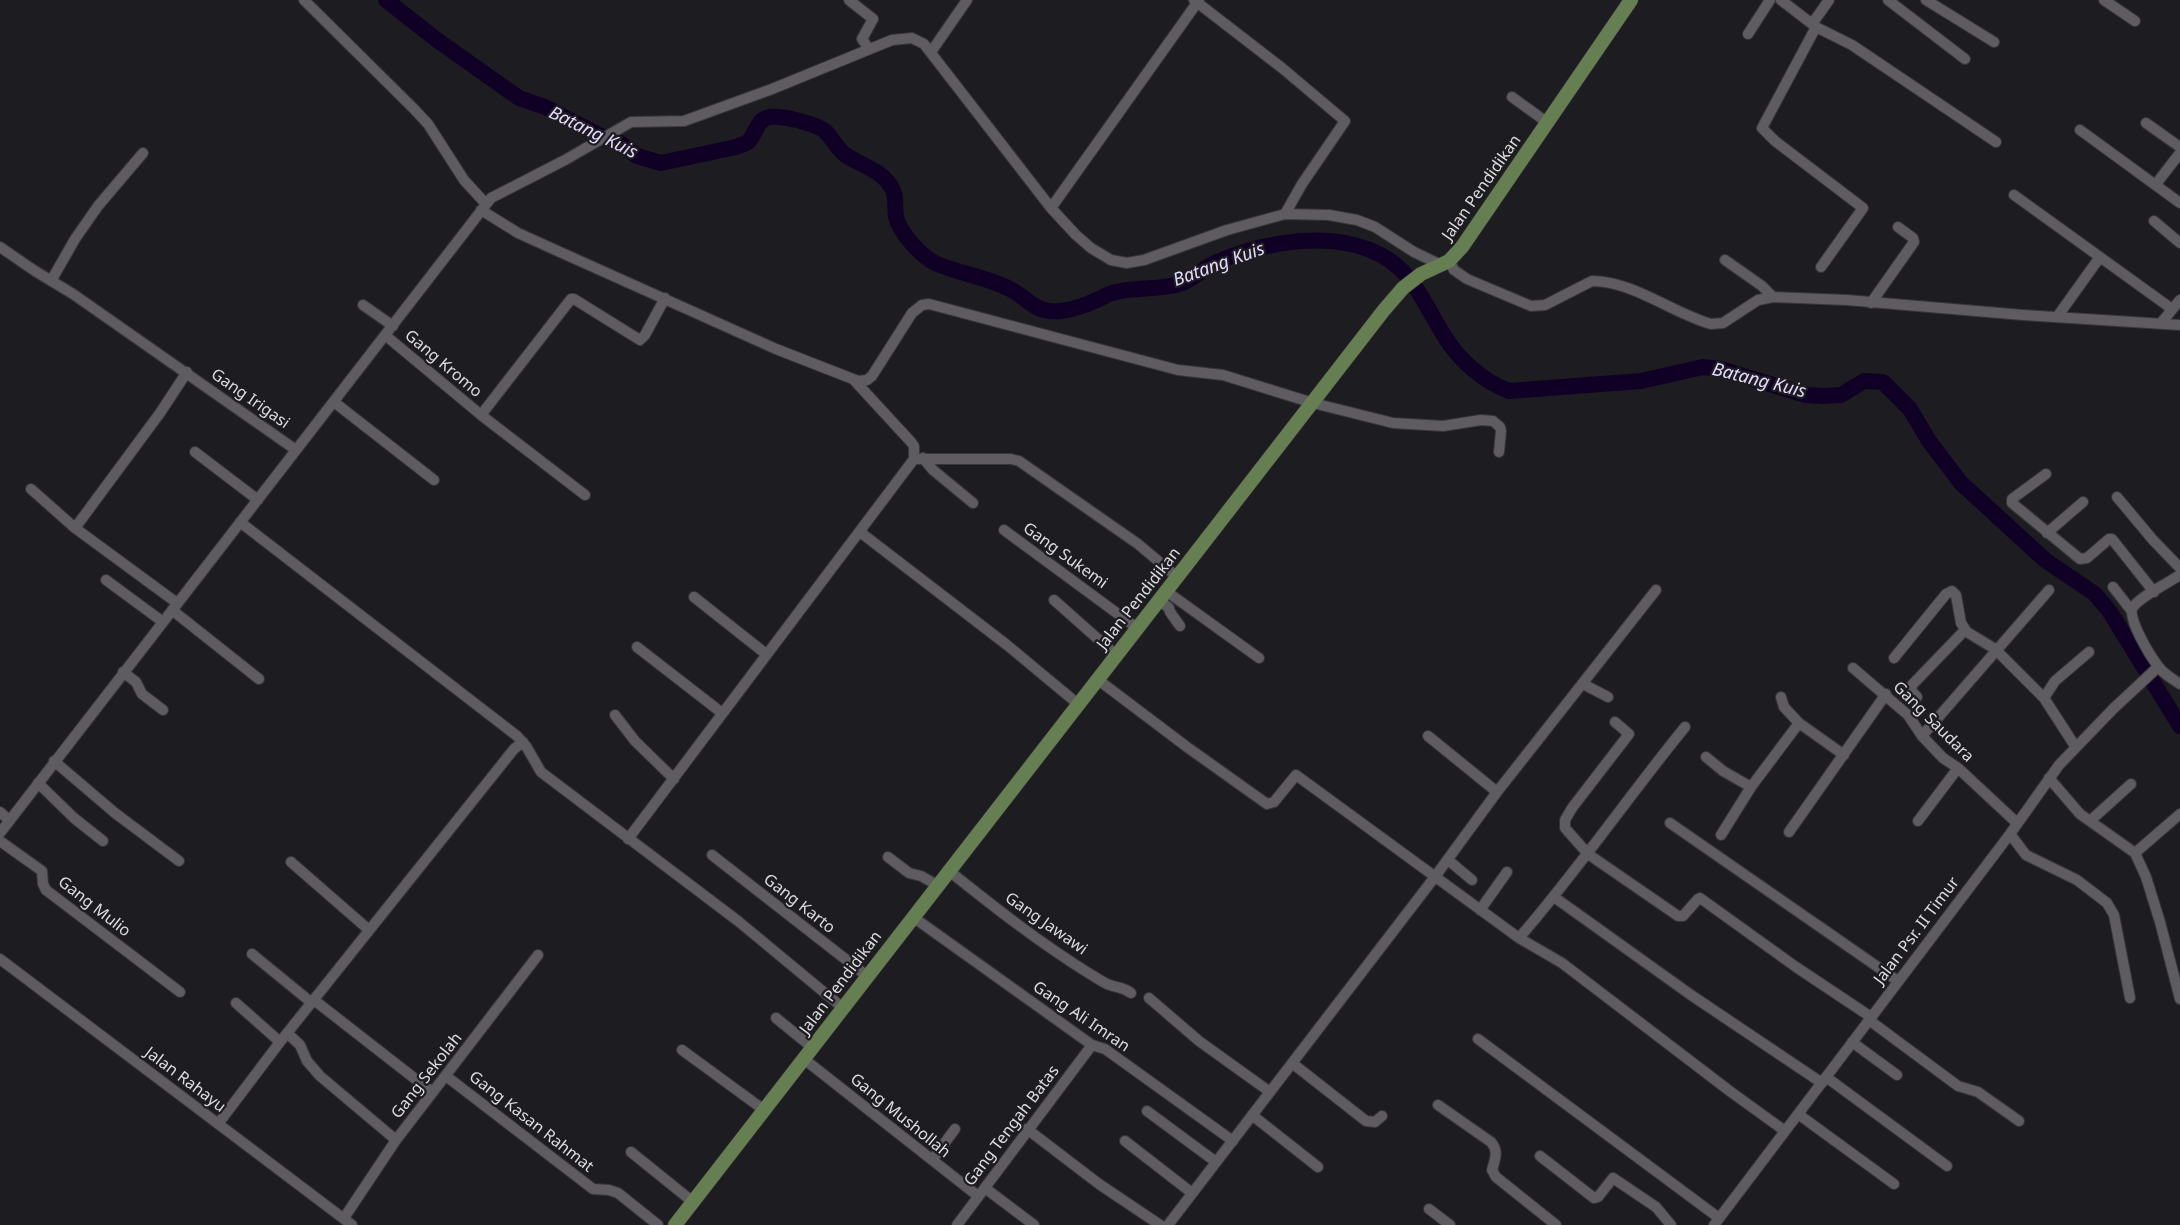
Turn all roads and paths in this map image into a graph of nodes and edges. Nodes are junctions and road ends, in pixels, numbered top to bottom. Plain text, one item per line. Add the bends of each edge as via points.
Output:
1 (304, 0) edge
2 (849, 0) edge
3 (967, 0) edge
4 (1631, 0) edge
5 (1770, 0) edge
6 (1781, 0) edge
7 (1829, 0) edge
8 (1888, 0) edge
9 (1926, 0) edge
10 (2104, 0) edge
11 (1197, 1) edge
12 (2118, 4) edge
13 (2135, 21) dead end
14 (1814, 25) junction
15 (1748, 34) dead end
16 (1994, 42) dead end
17 (869, 49) junction
18 (931, 52) junction
19 (1965, 59) dead end
20 (1512, 97) dead end
21 (1548, 123) junction
22 (2146, 123) dead end
23 (2080, 130) dead end
24 (1996, 142) dead end
25 (2180, 147) edge
26 (143, 153) dead end
27 (2180, 153) edge
28 (2156, 184) junction
29 (2014, 195) dead end
30 (2180, 203) edge
31 (484, 207) junction
32 (1051, 208) junction
33 (1285, 214) junction
34 (2154, 222) dead end
35 (1898, 227) dead end
36 (2180, 243) edge
37 (0, 247) edge
38 (2100, 257) junction
39 (1725, 260) dead end
40 (1444, 263) junction
41 (1821, 267) dead end
42 (51, 281) junction
43 (1773, 297) junction
44 (665, 298) junction
45 (2180, 300) edge
46 (1871, 303) junction
47 (363, 305) dead end
48 (2172, 309) junction
49 (2057, 317) junction
50 (2161, 323) junction
51 (2180, 325) edge
52 (393, 326) junction
53 (385, 335) junction
54 (187, 372) junction
55 (853, 379) junction
56 (334, 402) junction
57 (1313, 403) junction
58 (481, 415) junction
59 (296, 450) junction
60 (195, 452) dead end
61 (1499, 452) dead end
62 (916, 455) junction
63 (2046, 474) dead end
64 (434, 480) dead end
65 (31, 489) dead end
66 (585, 495) dead end
67 (2117, 496) dead end
68 (258, 500) junction
69 (2083, 502) dead end
70 (973, 503) dead end
71 (240, 522) junction
72 (75, 528) junction
73 (1004, 530) dead end
74 (860, 532) junction
75 (2048, 533) junction
76 (2180, 568) edge
77 (2180, 575) edge
78 (1176, 576) junction
79 (106, 580) dead end
80 (2113, 587) dead end
81 (1656, 590) dead end
82 (2049, 590) dead end
83 (2154, 592) junction
84 (694, 597) dead end
85 (1167, 598) junction
86 (1054, 600) dead end
87 (175, 607) junction
88 (2131, 610) junction
89 (163, 622) junction
90 (1180, 626) dead end
91 (1137, 628) junction
92 (1965, 630) junction
93 (637, 647) dead end
94 (1995, 649) junction
95 (2090, 652) dead end
96 (766, 654) junction
97 (1116, 655) junction
98 (1259, 658) dead end
99 (1894, 658) dead end
100 (1853, 668) dead end
101 (2157, 669) junction
102 (123, 672) junction
103 (259, 679) dead end
104 (1097, 680) junction
105 (1583, 684) junction
106 (2180, 684) edge
107 (1886, 694) junction
108 (1608, 697) dead end
109 (1781, 697) dead end
110 (1917, 697) dead end
111 (2044, 698) junction
112 (1078, 704) junction
113 (163, 710) dead end
114 (722, 713) junction
115 (615, 715) dead end
116 (1615, 722) dead end
117 (1799, 723) junction
118 (1685, 727) dead end
119 (1428, 736) dead end
120 (1922, 736) junction
121 (523, 742) junction
122 (2075, 746) junction
123 (1844, 755) junction
124 (1706, 757) dead end
125 (54, 762) junction
126 (1958, 768) junction
127 (2049, 778) junction
128 (674, 779) junction
129 (38, 783) junction
130 (2131, 784) dead end
131 (1751, 787) junction
132 (1497, 792) junction
133 (0, 812) edge
134 (2180, 814) edge
135 (9, 820) junction
136 (1918, 821) dead end
137 (2090, 821) junction
138 (1670, 823) dead end
139 (2017, 824) junction
140 (0, 832) edge
141 (1790, 832) dead end
142 (2010, 834) junction
143 (1721, 835) dead end
144 (628, 839) junction
145 (0, 841) edge
146 (103, 841) dead end
147 (2135, 853) junction
148 (1588, 854) junction
149 (712, 855) dead end
150 (888, 857) dead end
151 (1448, 860) junction
152 (179, 861) dead end
153 (291, 862) dead end
154 (948, 870) junction
155 (1507, 872) dead end
156 (1434, 878) junction
157 (1472, 880) dead end
158 (937, 885) junction
159 (1554, 897) junction
160 (1479, 910) junction
161 (913, 916) junction
162 (369, 930) junction
163 (1519, 938) junction
164 (252, 954) dead end
165 (538, 955) dead end
166 (0, 960) edge
167 (867, 976) junction
168 (1898, 981) junction
169 (180, 992) dead end
170 (1131, 993) dead end
171 (1149, 998) dead end
172 (2130, 998) dead end
173 (2180, 999) edge
174 (313, 1002) junction
175 (236, 1003) dead end
176 (843, 1008) junction
177 (776, 1018) dead end
178 (1870, 1018) junction
179 (284, 1037) junction
180 (1478, 1039) dead end
181 (1852, 1042) junction
182 (1092, 1045) junction
183 (682, 1050) dead end
184 (809, 1053) junction
185 (1292, 1063) junction
186 (1898, 1075) dead end
187 (446, 1076) junction
188 (1824, 1080) junction
189 (432, 1092) junction
190 (1270, 1092) junction
191 (1438, 1105) dead end
192 (764, 1110) junction
193 (1147, 1111) dead end
194 (1798, 1114) junction
195 (1252, 1115) junction
196 (1382, 1116) dead end
197 (2019, 1121) dead end
198 (218, 1124) junction
199 (955, 1129) dead end
200 (1027, 1129) junction
201 (1785, 1131) junction
202 (396, 1140) junction
203 (1125, 1141) dead end
204 (1233, 1141) junction
205 (631, 1152) dead end
206 (1540, 1156) dead end
207 (932, 1160) junction
208 (1216, 1162) junction
209 (1947, 1166) dead end
210 (1318, 1167) dead end
211 (1894, 1184) dead end
212 (982, 1192) junction
213 (1192, 1193) junction
214 (693, 1202) junction
215 (1429, 1209) dead end
216 (1717, 1221) edge
217 (348, 1222) edge
218 (658, 1225) edge
219 (675, 1225) edge
220 (957, 1225) edge
221 (1034, 1225) edge
222 (1160, 1225) edge
223 (1168, 1225) edge
224 (1450, 1225) edge
225 (1556, 1225) edge
226 (1671, 1225) edge

1 - 31 street via 428,124
2 - 17 street via 873,19 862,39
3 - 18 street
4 - 21 main road, Jalan Pendidikan
5 - 15 street
6 - 14 street
7 - 14 street
8 - 19 street
9 - 16 street
10 - 12 street
11 - 32 street
11 - 33 street via 1345,121
12 - 13 street
14 - 24 street via 1852,45
14 - 41 street via 1762,129 1863,208
17 - 18 street via 892,40 912,38
17 - 31 street via 684,122 631,122 491,198
18 - 32 street
20 - 21 street
21 - 40 main road, Jalan Pendidikan via 1462,247
22 - 25 street
23 - 28 street
26 - 42 street via 98,206
27 - 28 street
28 - 30 street
29 - 38 street
31 - 44 street via 518,232 551,249
31 - 52 street
32 - 33 street via 1102,256 1127,263
33 - 40 street via 1357,220 1414,252
34 - 36 street
35 - 46 street via 1914,242
37 - 42 street, Gang Irigasi
38 - 48 street
38 - 49 street
39 - 43 street
40 - 43 street via 1467,279 1531,306 1545,305 1599,280 1711,324 1723,323 1752,303
40 - 57 main road, Jalan Pendidikan via 1421,273 1403,288
42 - 54 street, Gang Irigasi
43 - 46 street
44 - 55 street
44 - 58 street via 640,340 571,299
45 - 48 street
46 - 49 street
47 - 52 street
48 - 50 street
49 - 50 street
50 - 51 street
52 - 53 street
53 - 56 street
53 - 58 street, Gang Kromo
54 - 59 street, Gang Irigasi
54 - 72 street
55 - 57 street via 863,381 872,376 912,313 929,304 1178,370 1223,375
55 - 62 street
56 - 59 street
56 - 64 street
57 - 61 street via 1406,425 1493,421 1501,431
57 - 78 main road, Jalan Pendidikan
58 - 66 street, Gang Kromo
59 - 68 street
60 - 68 street
62 - 70 street
62 - 74 street
62 - 78 street via 1019,462 1138,544
63 - 75 street via 2011,501
65 - 72 street
67 - 76 street
68 - 71 street
69 - 75 street
71 - 87 street
71 - 121 street
72 - 87 street
73 - 91 street, Gang Sukemi
74 - 96 street
74 - 112 street
75 - 83 street via 2081,560 2112,540
77 - 83 street
78 - 85 main road, Jalan Pendidikan
79 - 89 street
80 - 88 street
81 - 105 street
82 - 94 street
83 - 88 street
84 - 96 street
85 - 90 street via 1170,612
85 - 91 main road, Jalan Pendidikan
85 - 98 street
86 - 97 street
87 - 89 street
87 - 103 street
88 - 101 street via 2132,620
89 - 102 street
91 - 97 main road, Jalan Pendidikan
92 - 94 street
92 - 99 street via 1956,595 1949,591
92 - 110 street via 1912,685
93 - 114 street
94 - 111 street
94 - 120 street
95 - 111 street via 2051,684
96 - 114 street
97 - 104 main road, Jalan Pendidikan
100 - 107 street, Gang Saudara
101 - 106 street
101 - 122 street, Jalan Psr. II Timur
102 - 113 street
102 - 125 street
104 - 112 main road, Jalan Pendidikan
104 - 156 street via 1267,804 1274,802 1296,775
105 - 108 street
105 - 132 street
107 - 120 street, Gang Saudara via 1908,715
107 - 123 street
109 - 117 street via 1784,707
111 - 122 street
112 - 154 main road, Jalan Pendidikan
114 - 128 street
115 - 128 street
116 - 148 street via 1629,734 1565,820 1566,830
117 - 123 street
117 - 131 street
118 - 148 street
119 - 132 street
120 - 126 street, Gang Saudara
121 - 144 street via 541,772
121 - 162 street via 514,748
122 - 127 street, Jalan Psr. II Timur
123 - 141 street
124 - 131 street
125 - 129 street
125 - 152 street
126 - 136 street
126 - 139 street, Gang Saudara
127 - 137 street
127 - 139 street, Jalan Psr. II Timur
128 - 144 street
129 - 135 street
129 - 146 street
130 - 137 street
131 - 143 street
132 - 151 street
133 - 135 street
134 - 147 street
135 - 140 street
137 - 147 street
138 - 168 street
139 - 142 street, Jalan Psr. II Timur
142 - 168 street, Jalan Psr. II Timur
142 - 172 street via 2026,855 2077,880 2107,903 2114,915
144 - 176 street via 738,921
145 - 169 street, Gang Mulio via 42,871 46,890
147 - 173 street via 2158,914
148 - 159 street
148 - 178 street via 1678,916 1701,899
149 - 167 street, Gang Karto
150 - 158 street via 909,873
151 - 156 street
151 - 157 street
153 - 162 street
154 - 158 main road, Jalan Pendidikan
154 - 170 street, Gang Jawawi via 1042,943 1111,986
155 - 160 street
156 - 160 street
156 - 185 street
158 - 161 main road, Jalan Pendidikan
159 - 163 street
159 - 188 street via 1690,995
160 - 163 street
161 - 167 main road, Jalan Pendidikan
161 - 182 street, Gang Ali Imran
162 - 174 street
163 - 201 street via 1562,963
164 - 174 street
165 - 187 street, Gang Sekolah
166 - 198 street, Jalan Rahayu
167 - 176 main road, Jalan Pendidikan
168 - 178 street, Jalan Psr. II Timur
171 - 190 street via 1199,1041
174 - 179 street
174 - 189 street
175 - 179 street
176 - 184 main road, Jalan Pendidikan
177 - 184 street, Gang Mushollah
178 - 181 street, Jalan Psr. II Timur
178 - 197 street via 1958,1086 1978,1092
179 - 198 street
179 - 202 street via 300,1045 320,1076
180 - 216 street
181 - 186 street
181 - 188 street, Jalan Psr. II Timur
182 - 200 street, Gang Tengah Batas
182 - 204 street, Gang Ali Imran via 1105,1049
183 - 192 street
184 - 192 main road, Jalan Pendidikan
184 - 207 street, Gang Mushollah
185 - 190 street
185 - 196 street via 1366,1121 1375,1122
187 - 189 street, Gang Sekolah
187 - 218 street, Gang Kasan Rahmat via 593,1190 618,1193
188 - 194 street, Jalan Psr. II Timur
188 - 209 street
189 - 202 street, Gang Sekolah
190 - 195 street
191 - 225 street via 1496,1147 1492,1170 1496,1177
192 - 214 main road, Jalan Pendidikan
193 - 208 street
194 - 201 street, Jalan Psr. II Timur
194 - 211 street
195 - 204 street
195 - 210 street
198 - 217 street, Jalan Rahayu
199 - 207 street
200 - 212 street, Gang Tengah Batas
200 - 222 street
201 - 216 street, Jalan Psr. II Timur
202 - 217 street, Gang Sekolah
203 - 213 street
204 - 208 street
205 - 214 street
206 - 226 street via 1594,1198 1613,1178 1656,1207
207 - 212 street, Gang Mushollah
208 - 213 street
212 - 220 street, Gang Tengah Batas
212 - 221 street, Gang Mushollah
213 - 223 street
214 - 219 main road, Jalan Pendidikan
215 - 224 street

